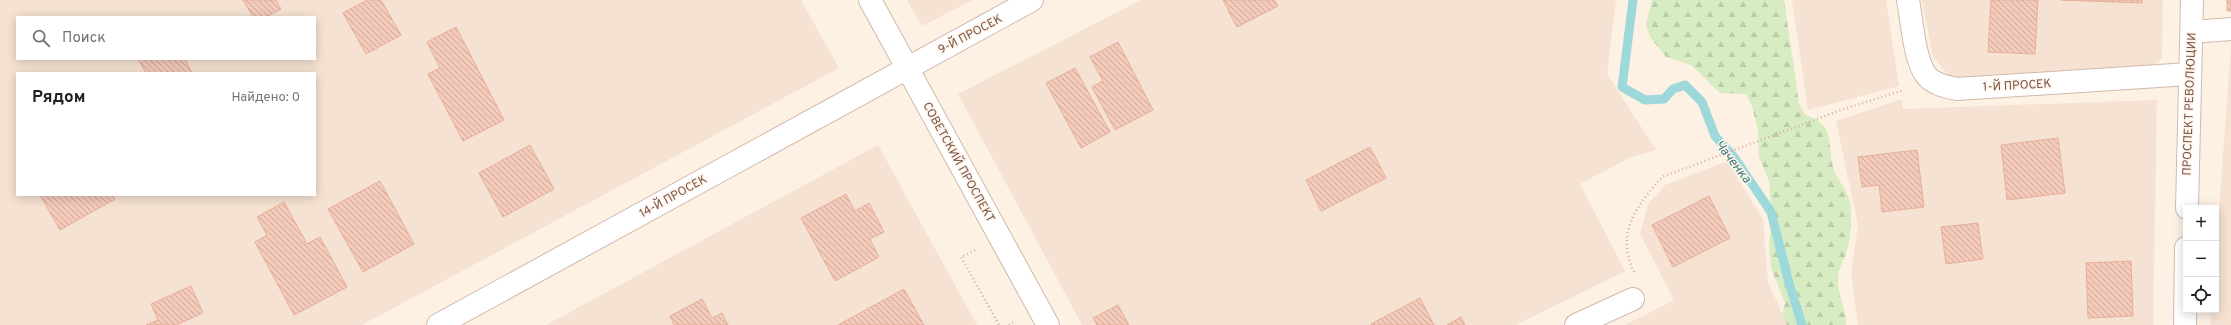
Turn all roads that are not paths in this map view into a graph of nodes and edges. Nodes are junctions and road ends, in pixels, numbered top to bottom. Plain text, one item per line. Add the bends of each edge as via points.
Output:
1 (870, 0) edge
2 (1032, 0) edge
3 (1908, 0) edge
4 (2192, 0) edge
5 (2231, 29) edge
6 (2192, 32) junction
7 (907, 67) junction
8 (2189, 74) junction
9 (2187, 205) edge
10 (2186, 277) edge
11 (1633, 298) road end
12 (438, 325) edge
13 (1048, 325) edge
14 (1576, 325) edge
15 (2185, 325) edge

1 - 7 street, СОВЕТСКИЙ ПРОСПЕКТ
2 - 7 street, 9-Й ПРОСЕК
3 - 8 street, 1-Й ПРОСЕК via 1918,56 1926,75 1942,86 1956,88
4 - 6 street, ПРОСПЕКТ РЕВОЛЮЦИИ
5 - 6 street
6 - 8 street, ПРОСПЕКТ РЕВОЛЮЦИИ
7 - 12 street, 14-Й ПРОСЕК
7 - 13 street, СОВЕТСКИЙ ПРОСПЕКТ
8 - 9 street, ПРОСПЕКТ РЕВОЛЮЦИИ
10 - 15 street
11 - 14 street

